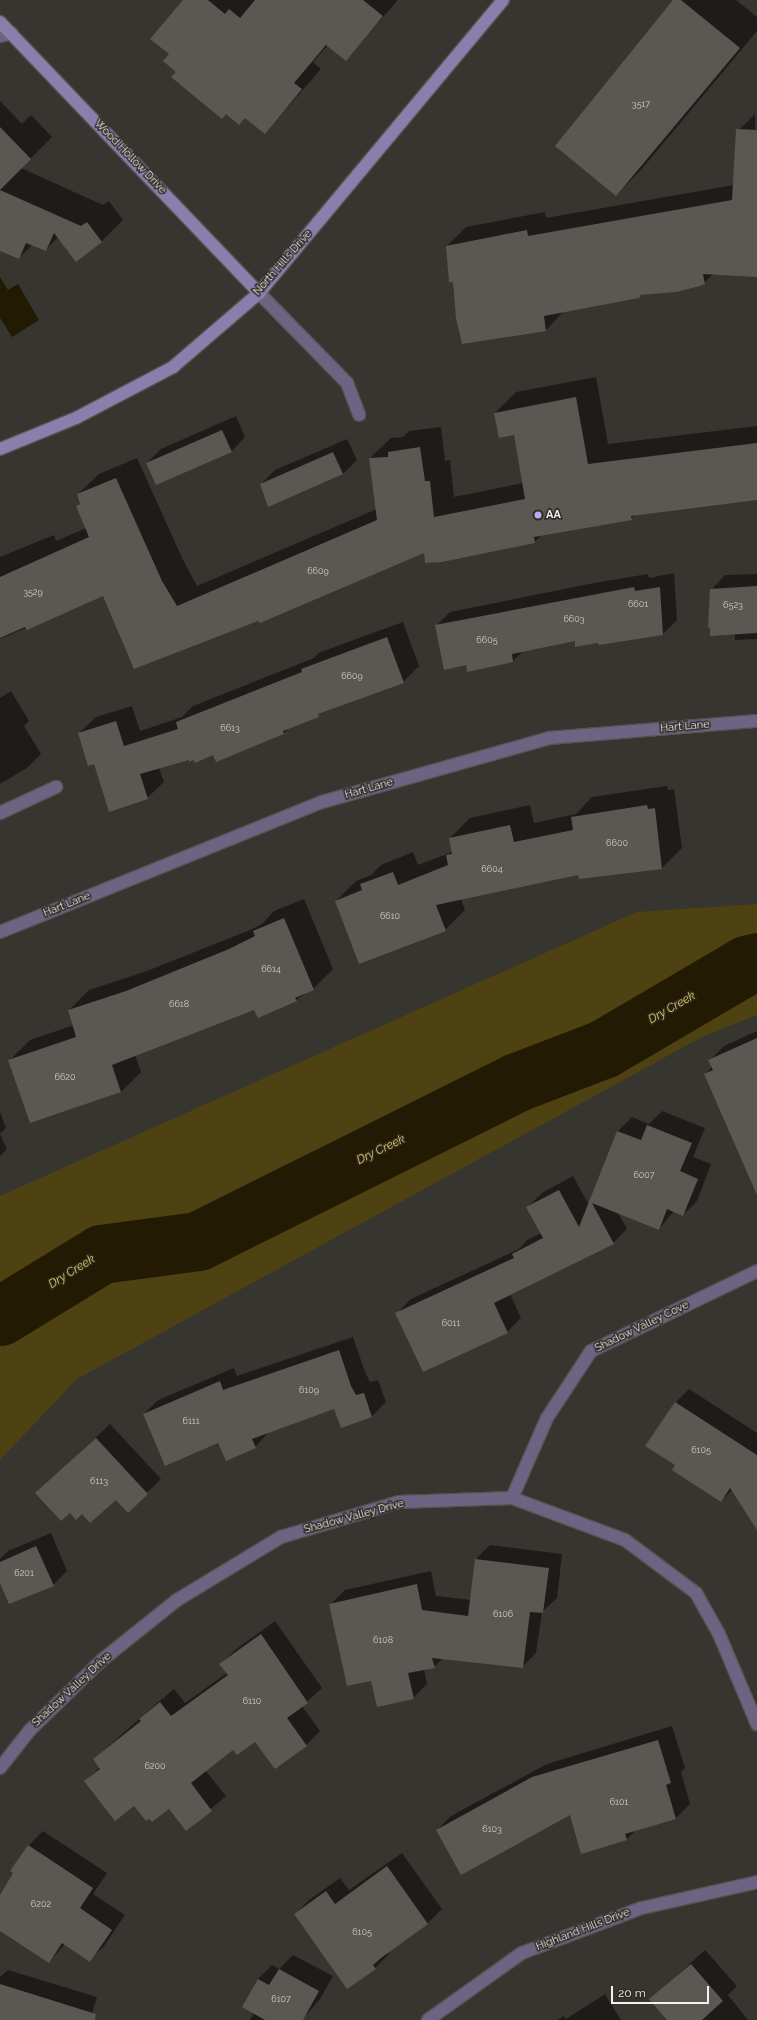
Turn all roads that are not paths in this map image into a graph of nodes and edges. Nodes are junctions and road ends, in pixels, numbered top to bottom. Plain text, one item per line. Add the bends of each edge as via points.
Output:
1 (503, 0) edge
2 (0, 22) edge
3 (6, 35) edge
4 (259, 293) junction
5 (359, 415) dead end
6 (0, 449) edge
7 (757, 721) edge
8 (56, 787) dead end
9 (0, 814) edge
10 (0, 932) edge
11 (757, 1271) edge
12 (512, 1498) junction
13 (757, 1724) edge
14 (0, 1768) edge
15 (757, 1882) edge
16 (428, 2020) edge

1 - 4 street, North Hills Drive
2 - 3 street, Wood Hollow Drive
3 - 4 street, Wood Hollow Drive
4 - 5 street via 347,383
4 - 6 street, North Hills Drive via 172,367 76,418
7 - 10 street, Hart Lane via 549,738 322,802
8 - 9 street
11 - 12 street, Shadow Valley Cove via 591,1351 548,1418
12 - 13 street, Shadow Valley Drive via 625,1540 696,1593 719,1634
12 - 14 street, Shadow Valley Drive via 399,1502 281,1537 177,1600 102,1660 30,1730
15 - 16 street, Highland Hills Drive via 642,1908 522,1953

